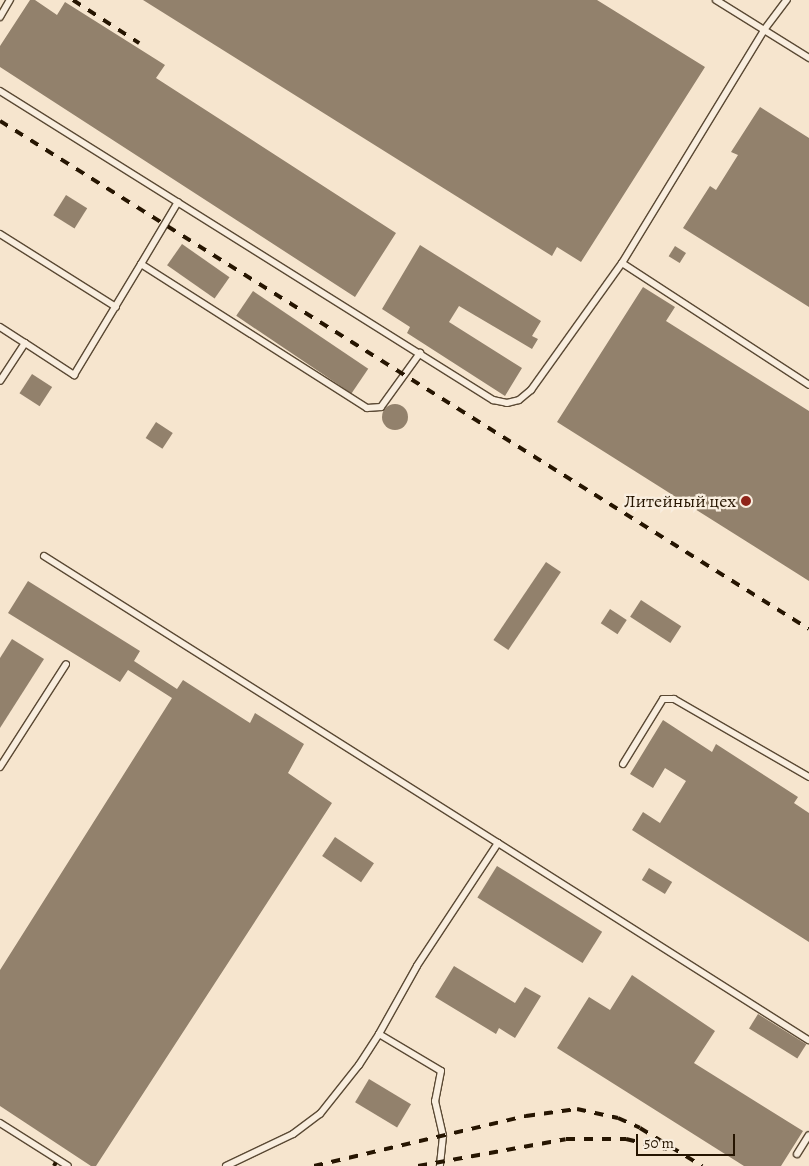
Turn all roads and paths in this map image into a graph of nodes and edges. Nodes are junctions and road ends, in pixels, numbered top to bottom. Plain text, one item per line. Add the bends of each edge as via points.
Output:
1 (10, 0) edge
2 (716, 0) edge
3 (787, 0) edge
4 (0, 18) edge
5 (764, 30) junction
6 (809, 58) edge
7 (0, 91) edge
8 (178, 202) junction
9 (0, 234) edge
10 (622, 263) junction
11 (141, 264) junction
12 (116, 307) junction
13 (0, 327) edge
14 (25, 343) junction
15 (420, 353) junction
16 (0, 381) edge
17 (809, 384) edge
18 (44, 556) dead end
19 (66, 664) dead end
20 (623, 764) dead end
21 (0, 767) edge
22 (809, 777) edge
23 (498, 843) junction
24 (379, 1034) junction
25 (809, 1040) edge
26 (0, 1123) edge
27 (809, 1135) edge
28 (797, 1154) dead end
29 (68, 1166) edge
30 (226, 1166) edge
31 (440, 1166) edge

1 - 4 lane
2 - 5 lane
3 - 5 lane
5 - 6 lane
5 - 10 lane
7 - 8 lane
8 - 11 lane
8 - 15 lane
9 - 12 lane
10 - 15 lane via 532,390 519,400 507,403 493,400
10 - 17 lane
11 - 12 lane
11 - 15 lane via 368,408 381,407
12 - 14 lane via 74,375
13 - 14 lane
14 - 16 lane
18 - 23 lane
19 - 21 lane
20 - 22 lane via 663,699 674,699
23 - 24 lane via 417,966
23 - 25 lane
24 - 30 lane via 360,1065 320,1114 293,1134
24 - 31 lane via 442,1071 435,1101 443,1136
26 - 29 lane
27 - 28 lane

